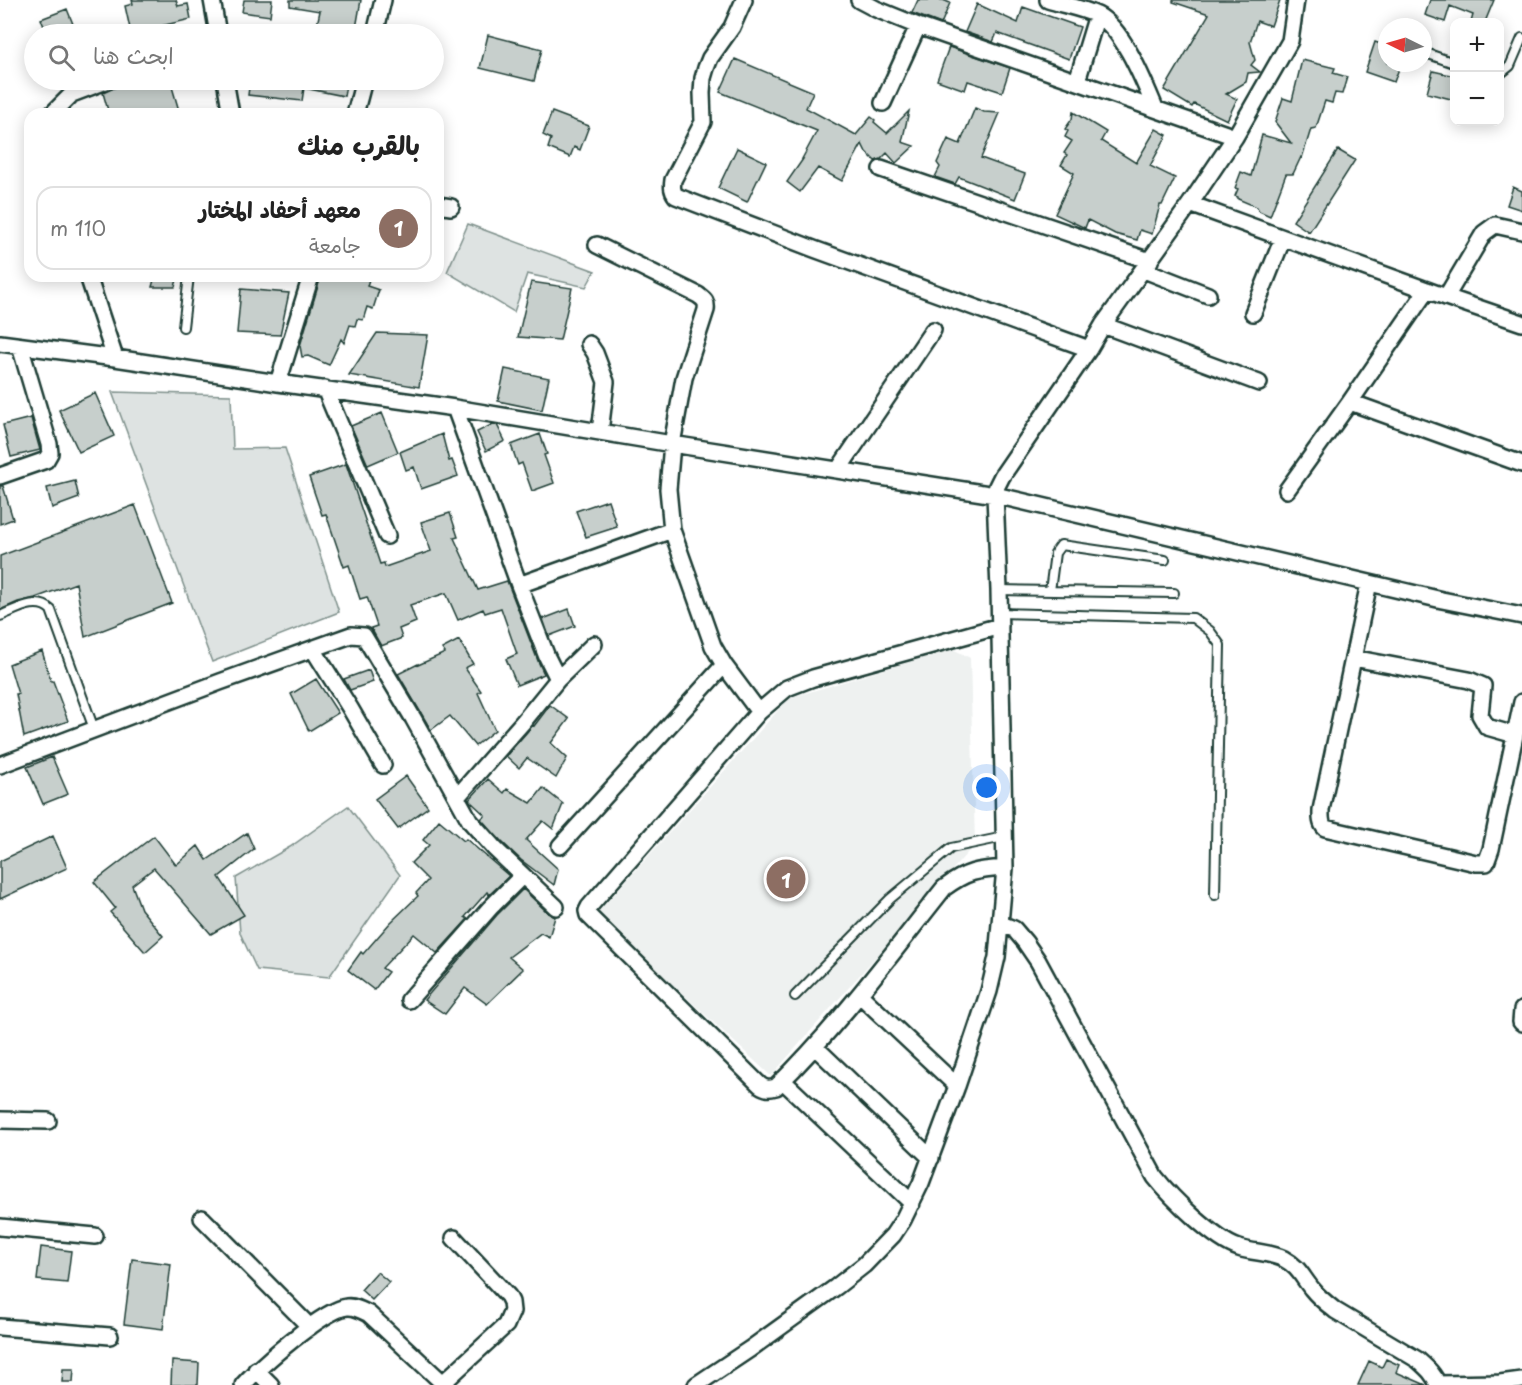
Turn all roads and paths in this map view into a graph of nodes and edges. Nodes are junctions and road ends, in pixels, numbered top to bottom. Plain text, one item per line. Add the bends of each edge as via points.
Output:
1 (212, 0) edge
2 (383, 0) edge
3 (744, 0) edge
4 (859, 0) edge
5 (1048, 0) edge
6 (1296, 0) edge
7 (1097, 15) junction
8 (216, 24) edge
9 (377, 24) edge
10 (918, 26) junction
11 (1522, 38) edge
12 (1432, 55) edge
13 (1450, 61) edge
14 (1502, 72) edge
15 (1077, 81) junction
16 (83, 90) edge
17 (227, 90) edge
18 (362, 90) edge
19 (883, 103) dead end
20 (58, 108) edge
21 (230, 108) edge
22 (357, 108) edge
23 (1155, 108) junction
24 (1235, 137) junction
25 (881, 169) dead end
26 (1190, 204) junction
27 (1522, 231) edge
28 (1283, 238) junction
29 (597, 245) dead end
30 (1147, 266) junction
31 (90, 282) edge
32 (188, 282) edge
33 (308, 282) edge
34 (1427, 290) junction
35 (1208, 295) dead end
36 (1446, 297) junction
37 (1253, 313) dead end
38 (1522, 323) edge
39 (1103, 325) junction
40 (183, 327) dead end
41 (933, 330) dead end
42 (0, 343) edge
43 (589, 344) dead end
44 (20, 346) junction
45 (1089, 349) junction
46 (115, 358) junction
47 (278, 383) junction
48 (1259, 383) dead end
49 (325, 390) junction
50 (1350, 402) junction
51 (455, 408) junction
52 (600, 432) junction
53 (672, 444) junction
54 (1522, 464) edge
55 (838, 470) junction
56 (0, 476) edge
57 (1287, 490) dead end
58 (995, 495) junction
59 (672, 530) junction
60 (387, 536) dead end
61 (1165, 560) dead end
62 (1369, 583) junction
63 (519, 585) junction
64 (999, 590) junction
65 (1050, 591) junction
66 (1174, 593) dead end
67 (0, 616) edge
68 (1522, 616) edge
69 (1000, 620) junction
70 (594, 644) dead end
71 (313, 649) junction
72 (1353, 658) junction
73 (724, 665) junction
74 (558, 679) junction
75 (1522, 702) edge
76 (759, 712) junction
77 (94, 729) junction
78 (1515, 735) junction
79 (0, 765) edge
80 (383, 765) dead end
81 (457, 797) junction
82 (1004, 837) junction
83 (560, 846) dead end
84 (1005, 868) junction
85 (522, 876) junction
86 (1215, 895) dead end
87 (556, 908) dead end
88 (1001, 924) junction
89 (860, 995) junction
90 (795, 996) dead end
91 (409, 1000) dead end
92 (1522, 1010) edge
93 (1522, 1023) edge
94 (815, 1047) junction
95 (782, 1080) junction
96 (957, 1086) junction
97 (0, 1120) edge
98 (48, 1121) dead end
99 (930, 1158) junction
100 (912, 1203) junction
101 (201, 1218) dead end
102 (0, 1227) edge
103 (95, 1236) dead end
104 (454, 1238) dead end
105 (0, 1327) edge
106 (310, 1327) junction
107 (110, 1336) dead end
108 (256, 1370) junction
109 (1522, 1380) edge
110 (444, 1384) edge
111 (1437, 1384) edge
112 (243, 1385) edge
113 (271, 1385) edge
114 (696, 1385) edge

1 - 8 street
2 - 9 street
3 - 45 street via 706,68 703,122 673,180 676,196
4 - 10 street
5 - 7 street
6 - 24 street via 1290,41
7 - 15 street
7 - 23 street via 1125,45
10 - 15 street
10 - 19 street
11 - 14 lane via 1510,66
12 - 13 lane
15 - 23 street
16 - 20 street via 72,94
17 - 21 street
18 - 22 street
23 - 24 street
24 - 26 street
25 - 30 street
26 - 28 street
26 - 30 street
27 - 36 street via 1501,225 1489,228
28 - 34 street
28 - 37 street
29 - 53 street via 705,300 706,310 684,378
30 - 35 street
30 - 39 street
31 - 46 street
32 - 40 lane
33 - 47 street
34 - 36 street
34 - 50 street
36 - 38 street
39 - 45 street
39 - 48 street
41 - 55 street
42 - 44 street
43 - 52 street via 606,382
44 - 46 street
44 - 56 street via 50,453 46,460
45 - 58 street via 1002,476
46 - 47 street
47 - 49 street
49 - 51 street
49 - 60 street
50 - 54 street
50 - 57 street
51 - 52 street
51 - 63 street
52 - 53 street
53 - 55 street
53 - 59 street via 668,489
55 - 58 street
58 - 62 street
58 - 64 street
59 - 63 street
59 - 73 street via 709,635
61 - 65 lane via 1061,545 1055,553
62 - 68 street
62 - 72 street
63 - 74 street
64 - 65 lane
64 - 69 street
65 - 66 lane
67 - 77 lane via 34,603 51,610
69 - 76 street via 798,683
69 - 82 street
69 - 86 lane via 1192,618 1210,631 1220,645
70 - 74 street
71 - 77 street
71 - 80 street
71 - 81 street via 351,635 364,636
72 - 78 street via 1469,680 1482,687 1480,716 1487,727
72 - 78 street via 1322,810 1325,828 1476,863 1486,862
73 - 76 street
73 - 83 street
74 - 81 street
75 - 78 street
76 - 95 street via 587,911 760,1085 771,1089
77 - 79 street
81 - 85 street via 478,831
82 - 84 street
82 - 90 lane via 951,848 890,899
84 - 88 street
84 - 89 street via 980,870 959,877 944,888
85 - 87 street
85 - 91 street
88 - 96 street via 989,991
88 - 111 street via 1014,929 1038,962 1164,1188 1228,1244 1269,1253 1296,1267 1323,1301 1418,1360
89 - 94 street
89 - 96 street
92 - 93 street
94 - 95 street
94 - 99 street
95 - 100 street
96 - 99 street
97 - 98 street
99 - 100 street
100 - 114 street via 893,1234 864,1266
101 - 106 street
102 - 103 street
104 - 110 street via 508,1296 512,1311 506,1325
105 - 107 street
106 - 108 street
106 - 110 street via 335,1311 360,1309
108 - 112 street
108 - 113 street
109 - 111 street

